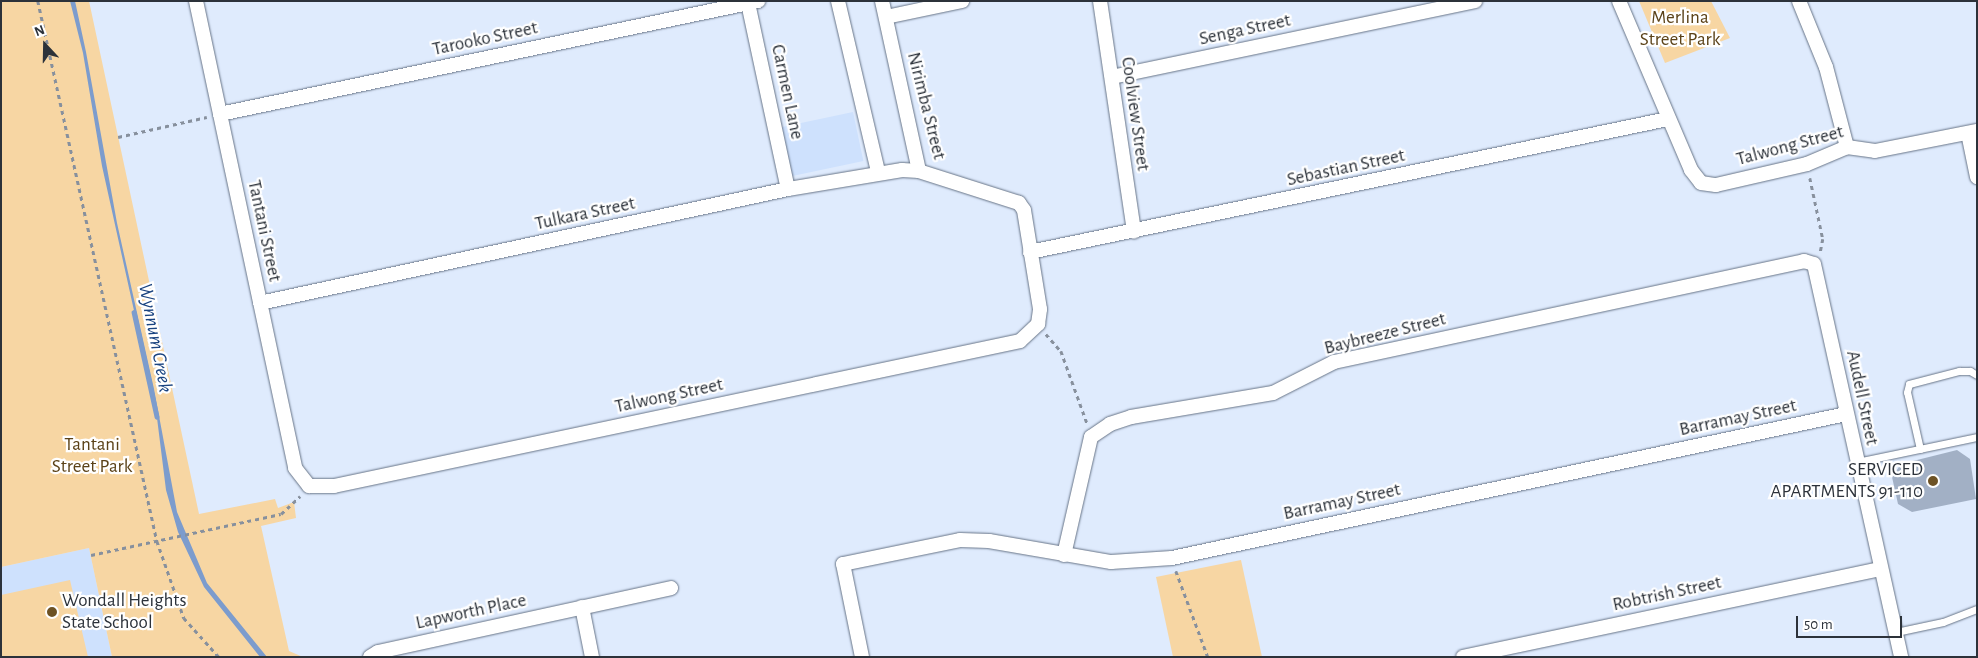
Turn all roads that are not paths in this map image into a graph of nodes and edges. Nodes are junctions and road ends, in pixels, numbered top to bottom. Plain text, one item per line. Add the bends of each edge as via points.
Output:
1 (196, 1) edge
2 (838, 1) edge
3 (882, 1) edge
4 (962, 1) edge
5 (1100, 1) edge
6 (1474, 1) edge
7 (1619, 1) edge
8 (1799, 1) edge
9 (753, 2) edge
10 (886, 17) junction
11 (1112, 77) junction
12 (220, 114) junction
13 (1668, 119) junction
14 (1972, 132) edge
15 (1847, 148) junction
16 (919, 171) junction
17 (878, 172) junction
18 (1977, 177) edge
19 (788, 189) junction
20 (1134, 232) junction
21 (1030, 252) junction
22 (1816, 260) joint
23 (260, 303) junction
24 (1977, 375) edge
25 (1846, 414) junction
26 (1977, 437) edge
27 (1920, 449) junction
28 (1856, 462) junction
29 (309, 486) joint
30 (1064, 554) junction
31 (1880, 569) junction
32 (671, 588) dead end
33 (582, 607) junction
34 (1977, 609) edge
35 (1896, 632) junction
36 (370, 657) edge
37 (592, 657) edge
38 (862, 657) edge
39 (1463, 657) edge
40 (1901, 657) edge

1 - 12 street, Tantani Street
2 - 17 street
3 - 10 street, Nirimba Street
4 - 10 street
5 - 11 street, Coolview Street
6 - 11 street, Senga Street
7 - 13 street
8 - 15 street via 1826,67
9 - 12 street, Tarooko Street
9 - 19 street, Carmen Lane
10 - 16 street, Nirimba Street
11 - 20 street, Coolview Street
12 - 23 street, Tantani Street
13 - 15 street, Talwong Street via 1691,170 1701,183 1716,184 1807,164
13 - 20 street, Sebastian Street
14 - 15 street, Talwong Street via 1875,151
14 - 18 street
16 - 17 street, Tulkara Street
16 - 21 street, Nirimba Street via 1012,199 1024,210
17 - 19 street, Tulkara Street
19 - 23 street, Tulkara Street
20 - 21 street, Sebastian Street
21 - 29 street, Talwong Street via 1040,309 1038,324 1020,341 334,486
22 - 25 street, Audell Street
22 - 30 street, Baybreeze Street via 1334,362 1273,393 1131,417 1110,424 1091,437
23 - 29 street, Tantani Street via 295,468
24 - 27 lane via 1959,371 1909,384 1907,392
25 - 28 street, Audell Street
25 - 30 street, Barramay Street via 1172,558 1111,562
26 - 27 lane
27 - 28 lane
28 - 31 street, Audell Street
30 - 38 street, Barramay Street via 989,541 960,540 843,564
31 - 35 street, Audell Street
31 - 39 street, Robtrish Street
32 - 33 street, Lapworth Place
33 - 36 street, Lapworth Place via 378,652
33 - 37 street
34 - 35 lane via 1943,622
35 - 40 street, Audell Street

